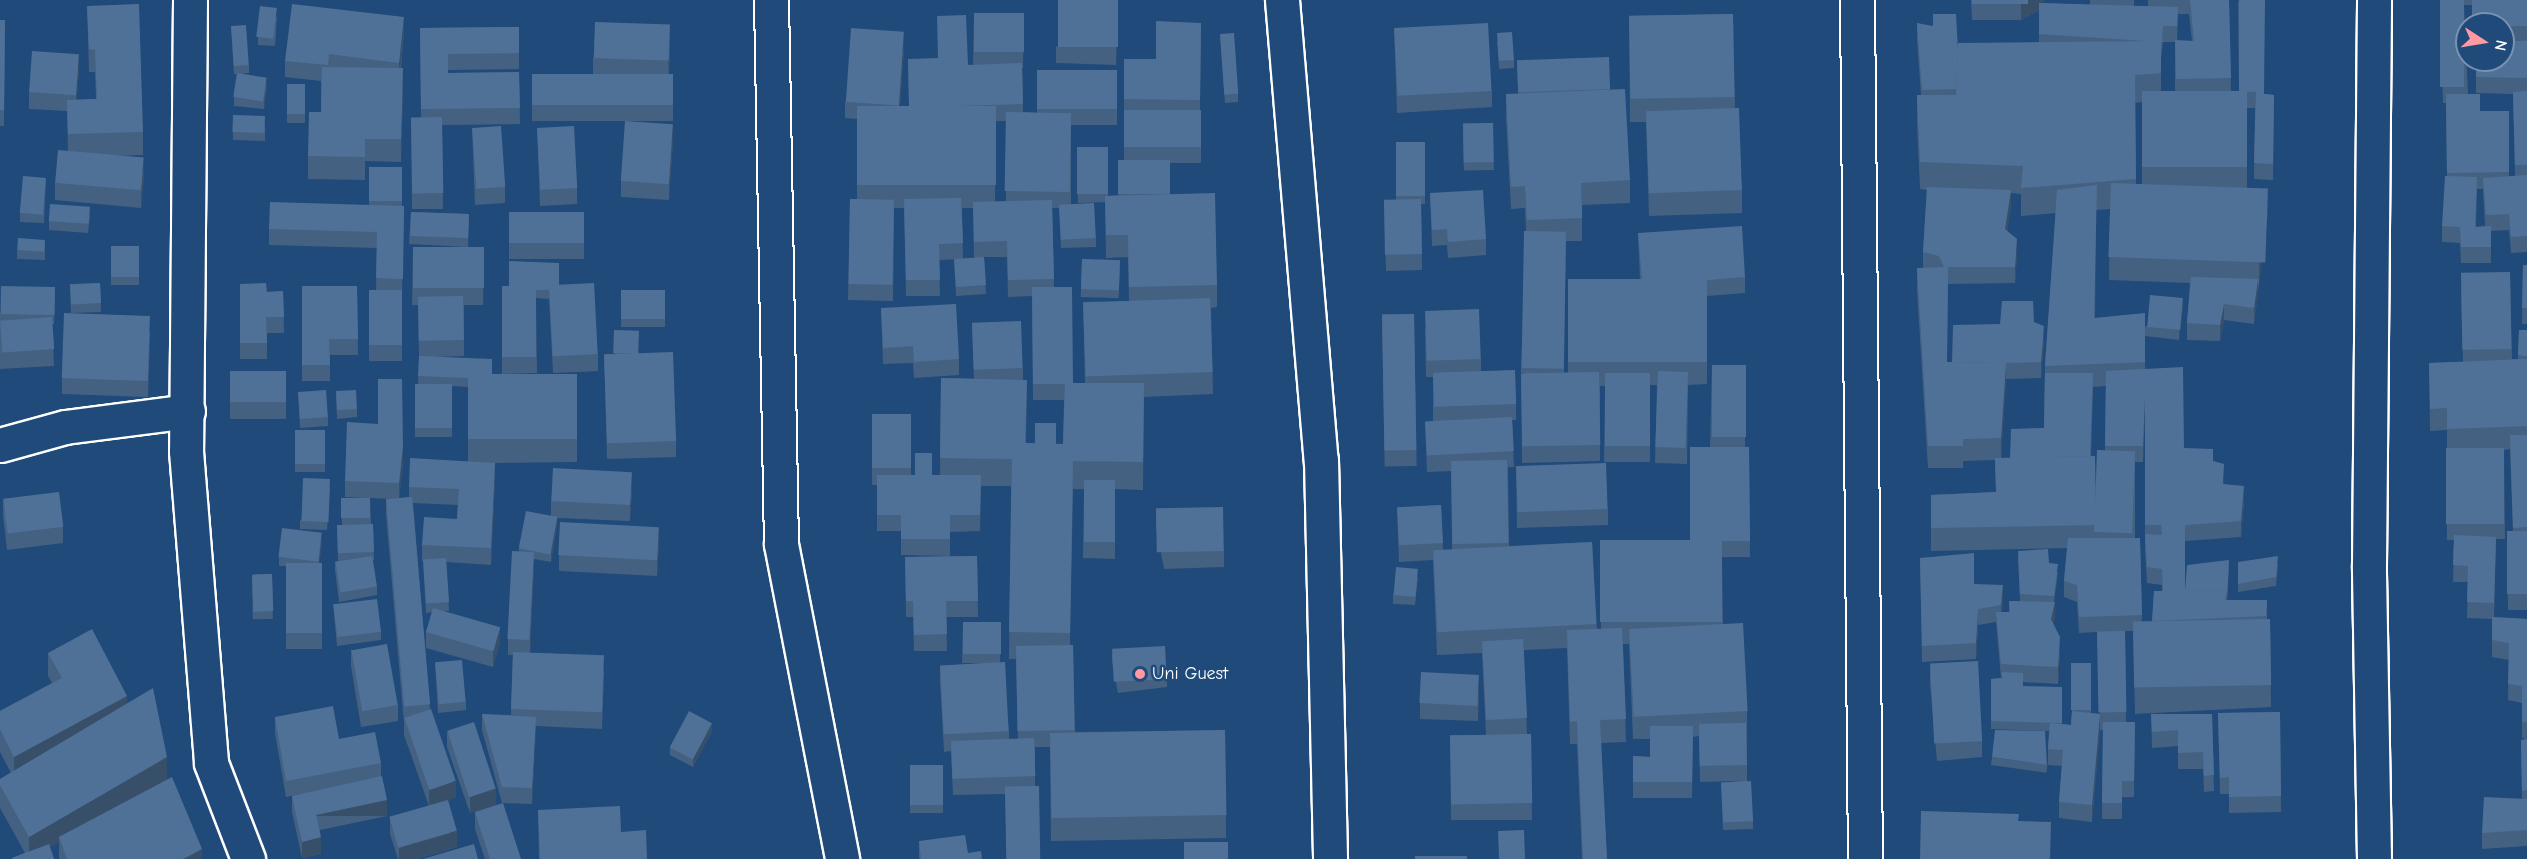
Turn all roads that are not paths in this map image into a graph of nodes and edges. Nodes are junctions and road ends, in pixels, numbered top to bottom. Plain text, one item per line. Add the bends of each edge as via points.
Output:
1 (190, 0) edge
2 (771, 0) edge
3 (1282, 0) edge
4 (1857, 0) edge
5 (2374, 0) edge
6 (188, 411) junction
7 (0, 445) edge
8 (248, 859) edge
9 (842, 859) edge
10 (1330, 859) edge
11 (1865, 859) edge
12 (2374, 859) edge

1 - 6 street
2 - 9 street via 782,544
3 - 10 street via 1322,460
4 - 11 street
5 - 12 street via 2369,554
6 - 7 street via 65,427
6 - 8 street via 186,451 211,763

